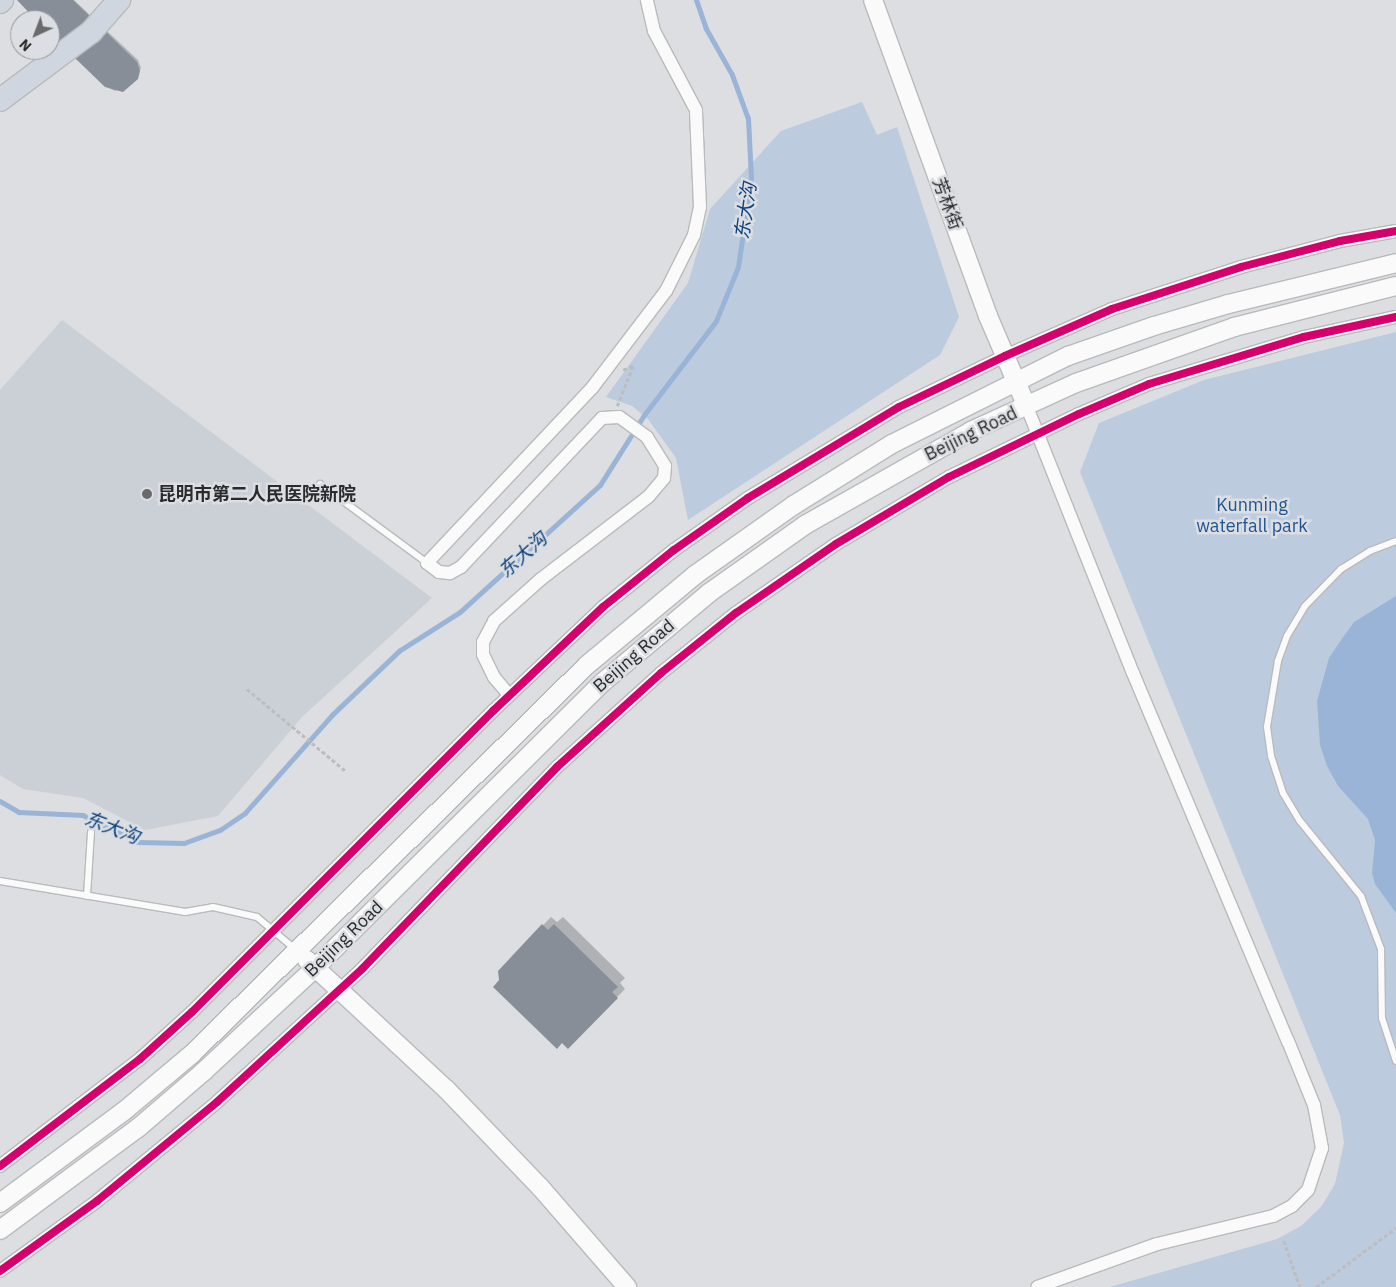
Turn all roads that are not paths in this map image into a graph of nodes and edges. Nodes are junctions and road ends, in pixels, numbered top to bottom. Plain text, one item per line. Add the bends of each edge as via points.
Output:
1 (120, 0) edge
2 (647, 0) edge
3 (873, 0) edge
4 (20, 84) junction
5 (0, 100) edge
6 (0, 106) edge
7 (1396, 231) edge
8 (1396, 263) edge
9 (1396, 286) edge
10 (1396, 318) edge
11 (1005, 356) junction
12 (1016, 382) junction
13 (1027, 407) junction
14 (1039, 433) junction
15 (320, 484) dead end
16 (1396, 541) edge
17 (426, 563) junction
18 (509, 695) junction
19 (91, 832) dead end
20 (0, 881) edge
21 (87, 896) junction
22 (276, 932) junction
23 (298, 951) junction
24 (316, 967) junction
25 (340, 990) junction
26 (1396, 1061) edge
27 (0, 1166) edge
28 (0, 1203) edge
29 (0, 1230) edge
30 (0, 1272) edge
31 (627, 1287) edge
32 (1037, 1287) edge

1 - 4 highway via 91,32
2 - 17 street via 654,32 696,110 700,207 681,266 608,368
3 - 11 main road, 芳林街
4 - 5 highway
4 - 6 highway
7 - 11 street via 1340,241 1241,267 1112,309
8 - 12 main road, Beijing Road via 1154,326 1068,356
9 - 13 main road, Beijing Road via 1234,326 1076,383
10 - 14 street via 1304,337 1166,379
11 - 12 main road, 芳林街
11 - 18 street via 899,407 748,498 674,550 602,607
12 - 13 main road, 芳林街
12 - 23 main road, Beijing Road via 892,444 794,505 695,575 587,665
13 - 14 street
13 - 24 main road, Beijing Road via 972,431 805,525 662,630 519,762
14 - 25 street via 949,477 836,544 736,613 557,767
14 - 32 street via 1133,672 1314,1105 1322,1148 1308,1190 1292,1206 1273,1216 1157,1244
15 - 17 lane
16 - 26 lane via 1370,551 1341,569 1305,606 1287,636 1278,661 1267,727 1271,756 1283,793 1300,821 1361,896 1381,949 1382,1018
17 - 18 street via 439,572 450,573 461,567 595,423 609,416 619,417 647,437 665,466 664,478 658,488 516,600 487,631 482,642 484,654 494,676
18 - 22 street
19 - 21 lane
20 - 21 lane
21 - 22 lane via 185,912 213,907 257,917
22 - 23 lane
22 - 27 street via 140,1059
23 - 24 main road
23 - 28 main road, Beijing Road via 184,1061 124,1111
24 - 25 main road
24 - 29 main road, Beijing Road via 138,1128
25 - 30 street via 156,1155
25 - 31 main road via 447,1090 540,1187

